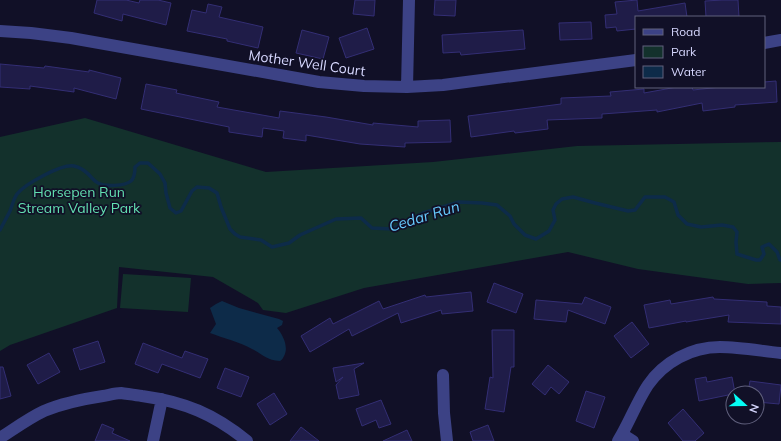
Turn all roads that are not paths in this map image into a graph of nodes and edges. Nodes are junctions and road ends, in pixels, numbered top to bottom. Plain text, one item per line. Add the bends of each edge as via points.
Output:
1 (409, 0) edge
2 (0, 31) edge
3 (781, 40) edge
4 (765, 43) edge
5 (635, 60) edge
6 (407, 87) junction
7 (781, 353) edge
8 (443, 375) dead end
9 (162, 399) junction
10 (0, 438) edge
11 (620, 438) edge
12 (153, 441) edge
13 (247, 441) edge
14 (447, 441) edge
15 (633, 441) edge

1 - 6 street
2 - 6 street, Mother Well Court via 71,38 320,82
3 - 4 street
5 - 6 street, Mother Well Court via 443,85
7 - 11 street via 720,347 689,352 673,360 645,389
8 - 14 street
9 - 10 street via 120,393 66,403 27,420
9 - 12 street
9 - 13 street via 212,416
11 - 15 street

